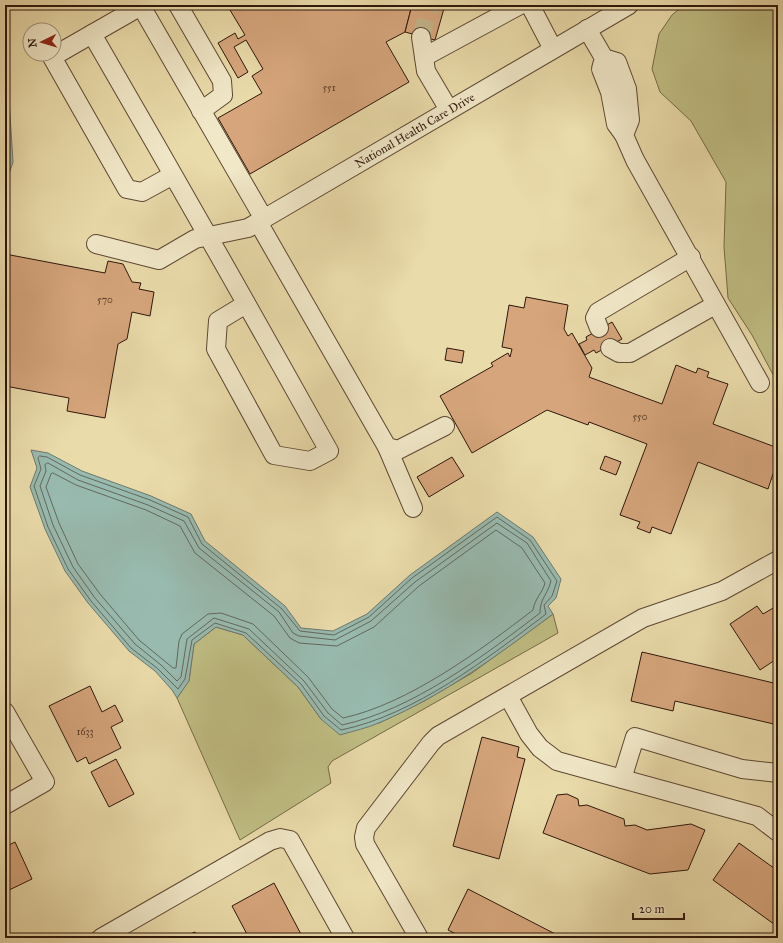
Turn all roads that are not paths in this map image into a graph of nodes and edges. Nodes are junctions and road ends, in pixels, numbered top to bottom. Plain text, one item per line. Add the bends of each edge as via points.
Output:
1 (178, 5) edge
2 (520, 5) edge
3 (530, 5) edge
4 (629, 5) edge
5 (142, 6) edge
6 (587, 29) junction
7 (92, 34) junction
8 (421, 37) tunnel mouth
9 (553, 49) junction
10 (424, 57) junction
11 (449, 110) junction
12 (201, 111) junction
13 (173, 175) junction
14 (261, 220) junction
15 (201, 237) junction
16 (96, 244) dead end
17 (690, 257) junction
18 (246, 304) junction
19 (715, 305) junction
20 (599, 328) dead end
21 (610, 348) dead end
22 (760, 383) dead end
23 (445, 426) dead end
24 (387, 447) junction
25 (413, 508) dead end
26 (778, 560) edge
27 (508, 696) junction
28 (5, 712) edge
29 (778, 773) edge
30 (622, 779) junction
31 (5, 805) edge
32 (775, 824) edge
33 (101, 938) edge
34 (345, 938) edge
35 (419, 938) edge

1 - 12 street via 222,80 223,95
2 - 10 street
3 - 9 street
4 - 6 street, National Health Care Drive
5 - 7 street
5 - 12 street
6 - 9 street, National Health Care Drive
6 - 17 street via 604,58 601,69 610,92 616,124
7 - 13 street
7 - 13 street via 52,57 127,189 142,192
8 - 10 street
9 - 11 street, National Health Care Drive
10 - 11 street via 426,71
11 - 14 street, National Health Care Drive
12 - 14 street
13 - 15 street
14 - 15 street, National Health Care Drive via 248,228
14 - 24 street
15 - 16 street, National Health Care Drive via 159,260
15 - 18 street
17 - 19 street
17 - 20 street via 598,312 595,318
18 - 18 street via 218,321 216,349 274,456 310,461 329,451
19 - 21 street via 630,353 619,353
19 - 22 street
23 - 24 street via 398,450
24 - 25 street
26 - 27 street via 722,591 643,618
27 - 30 street via 529,734 540,748 557,761
27 - 35 street via 438,736 420,755 366,828 365,844
28 - 31 street via 45,782
29 - 30 street via 742,769 635,737
30 - 32 street via 757,816
33 - 34 street via 270,841 280,838 290,840

